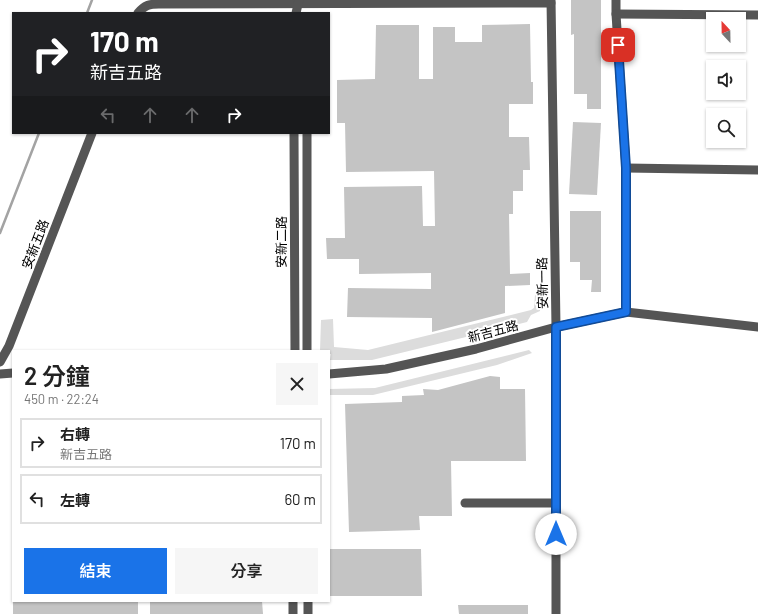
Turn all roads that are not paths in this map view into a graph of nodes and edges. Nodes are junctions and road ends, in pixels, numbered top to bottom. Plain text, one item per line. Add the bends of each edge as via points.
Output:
1 (616, 0) edge
2 (299, 1) edge
3 (551, 1) edge
4 (141, 10) edge
5 (296, 12) edge
6 (303, 12) edge
7 (616, 14) junction
8 (758, 15) edge
9 (92, 134) edge
10 (294, 134) edge
11 (307, 134) edge
12 (626, 168) junction
13 (758, 170) edge
14 (626, 312) junction
15 (556, 327) junction
16 (758, 327) edge
17 (295, 350) edge
18 (307, 350) edge
19 (0, 362) edge
20 (12, 372) edge
21 (0, 374) edge
22 (330, 374) edge
23 (466, 503) dead end
24 (556, 503) junction
25 (293, 602) edge
26 (308, 602) edge
27 (293, 614) edge
28 (308, 614) edge
29 (556, 614) edge

1 - 7 street
2 - 3 street
2 - 4 street via 152,4
2 - 5 street
2 - 6 street
3 - 15 street, 安新一路
7 - 8 street
7 - 12 street
9 - 19 street, 安新五路 via 9,346
10 - 17 street, 安新二路
11 - 18 street, 安新二路
12 - 13 street
12 - 14 street
14 - 15 street, 新吉五路
14 - 16 street, 新吉五路
15 - 22 street, 新吉五路 via 476,349 386,369
15 - 24 street, 安新一路
20 - 21 street
23 - 24 street
24 - 29 street, 安新一路
25 - 27 street
26 - 28 street

